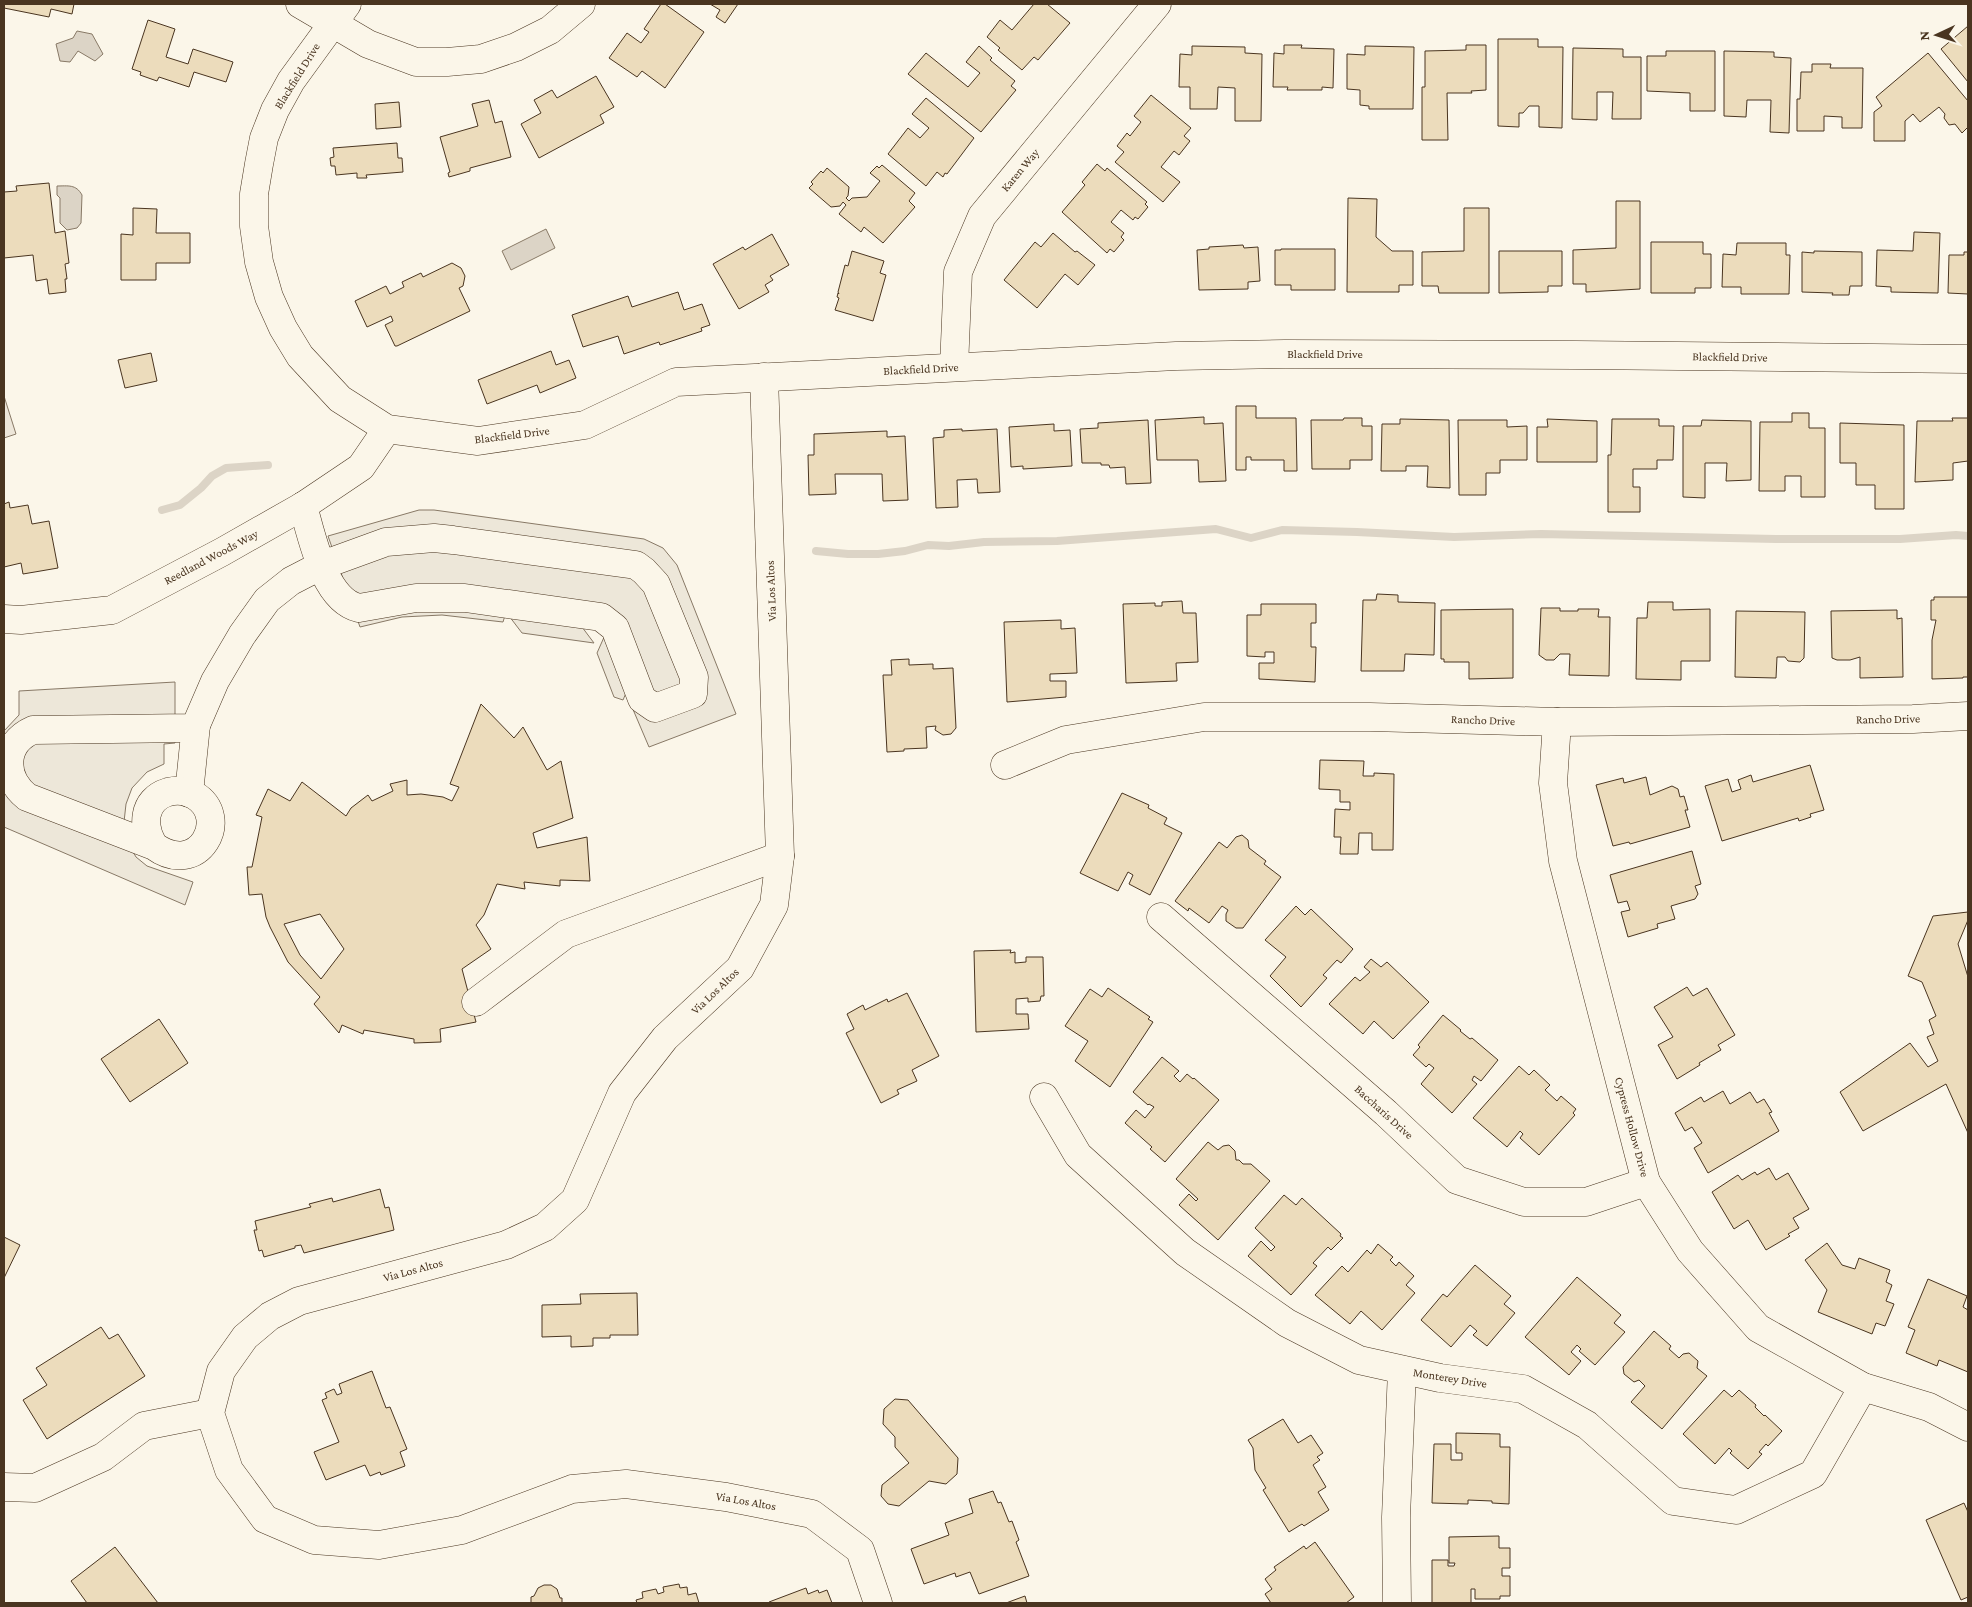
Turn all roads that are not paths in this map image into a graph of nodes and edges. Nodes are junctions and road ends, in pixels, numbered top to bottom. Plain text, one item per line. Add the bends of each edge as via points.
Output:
1 (300, 4) edge
2 (581, 4) edge
3 (1157, 4) edge
4 (340, 13) edge
5 (1968, 359) edge
6 (954, 367) junction
7 (764, 377) junction
8 (387, 429) junction
9 (304, 506) junction
10 (320, 566) junction
11 (4, 619) edge
12 (1968, 716) edge
13 (1557, 722) junction
14 (196, 725) junction
15 (1005, 765) dead end
16 (189, 792) junction
17 (154, 846) junction
18 (780, 856) junction
19 (1161, 917) dead end
20 (476, 1002) dead end
21 (1044, 1097) dead end
22 (1646, 1182) junction
23 (1402, 1370) junction
24 (1863, 1387) junction
25 (210, 1413) junction
26 (1968, 1427) edge
27 (4, 1486) edge
28 (878, 1603) edge
29 (1397, 1603) edge

1 - 4 street
2 - 4 street via 550,30 516,47 481,59 447,62 416,62 368,44
3 - 6 street, Karen Way via 982,216 958,272
4 - 8 street, Blackfield Drive via 291,81 275,110 264,138 254,194 254,226 269,298 300,356 340,398
5 - 6 street, Blackfield Drive via 1285,354
6 - 7 street, Blackfield Drive
7 - 8 street, Blackfield Drive via 676,382 585,425 478,442
7 - 18 street, Via Los Altos
8 - 9 street, Reedland Woods Way via 361,467
9 - 10 street
9 - 11 street, Reedland Woods Way via 112,610
10 - 10 street via 343,601 359,608 416,598 465,598 601,617 615,628 642,699 655,708 693,694 694,677 656,584 636,565 434,538 386,542
10 - 14 street via 291,581 267,600 215,680
12 - 13 street, Rancho Drive
13 - 15 street, Rancho Drive via 1204,717 1066,740
13 - 22 street, Cypress Hollow Drive via 1553,783 1563,861
14 - 16 street
14 - 17 street via 190,728 33,730 15,743 10,757 9,770 26,797
16 - 17 street via 168,792 151,806 145,827
16 - 17 street via 206,806 211,827 208,837 194,853 184,856 163,853
18 - 20 street via 566,934
18 - 25 street, Via Los Altos via 774,904 740,968 665,1038 622,1094 575,1200 546,1227 506,1245 299,1301 270,1316 245,1337 221,1371
19 - 22 street, Baccharis Drive via 1386,1113 1457,1180 1524,1202 1586,1202
21 - 23 street, Monterey Drive via 1078,1155 1184,1252 1287,1323 1359,1360
22 - 24 street, Cypress Hollow Drive via 1690,1252 1758,1328
23 - 24 street, Monterey Drive via 1523,1389 1587,1425 1674,1501 1736,1510 1813,1474
23 - 29 street via 1396,1517
24 - 26 street, Cypress Hollow Drive via 1929,1407
25 - 27 street via 144,1426 103,1457 35,1488
25 - 28 street, Via Los Altos via 229,1470 265,1518 314,1540 379,1545 462,1530 572,1489 626,1484 726,1496 812,1514 860,1550

